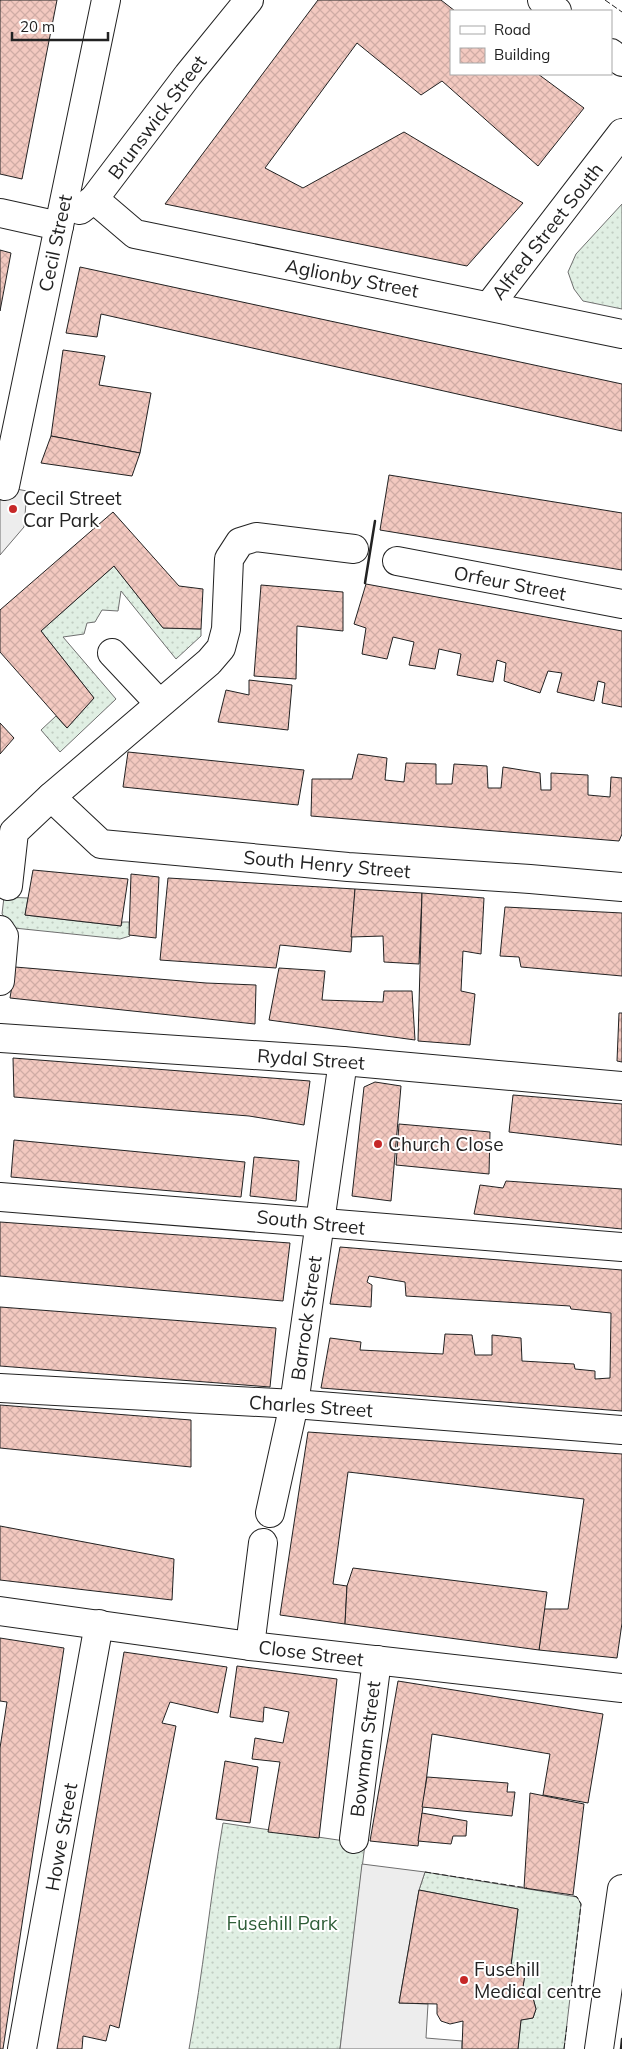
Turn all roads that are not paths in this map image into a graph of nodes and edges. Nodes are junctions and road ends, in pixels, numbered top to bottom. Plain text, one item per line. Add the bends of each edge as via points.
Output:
1 (106, 0) edge
2 (248, 0) edge
3 (542, 0) edge
4 (556, 10) edge
5 (612, 54) edge
6 (622, 62) edge
7 (622, 133) edge
8 (94, 199) junction
9 (0, 213) edge
10 (59, 226) junction
11 (489, 306) junction
12 (622, 334) edge
13 (5, 486) dead end
14 (354, 549) dead end
15 (397, 561) dead end
16 (622, 604) edge
17 (112, 653) dead end
18 (159, 703) junction
19 (51, 797) junction
20 (8, 886) dead end
21 (622, 887) edge
22 (0, 930) edge
23 (0, 981) edge
24 (0, 1038) edge
25 (343, 1061) junction
26 (622, 1086) edge
27 (0, 1198) edge
28 (320, 1224) junction
29 (622, 1247) edge
30 (0, 1388) edge
31 (294, 1404) junction
32 (622, 1430) edge
33 (270, 1513) dead end
34 (263, 1543) dead end
35 (0, 1610) edge
36 (99, 1624) junction
37 (250, 1646) junction
38 (377, 1660) junction
39 (622, 1688) edge
40 (354, 1839) dead end
41 (622, 1889) edge
42 (22, 2049) edge
43 (599, 2049) edge

1 - 10 street, Cecil Street
2 - 8 street, Brunswick Street
3 - 4 street
5 - 6 street
7 - 11 street, Alfred Street South
8 - 10 street, Brunswick Street
8 - 11 street, Aglionby Street via 135,234
9 - 10 street
10 - 13 street, Cecil Street
11 - 12 street, Aglionby Street
14 - 18 street via 256,537 240,542 229,559 222,648
15 - 16 street, Orfeur Street
17 - 18 street
18 - 19 street
19 - 20 street via 14,832
19 - 21 street, South Henry Street via 101,844 348,868 530,878
22 - 23 street via 4,936
24 - 25 street, Rydal Street
25 - 26 street, Rydal Street
25 - 28 street, Barrock Street
27 - 28 street, South Street
28 - 29 street, South Street
28 - 31 street, Barrock Street
30 - 31 street, Charles Street
31 - 32 street, Charles Street
31 - 33 street, Barrock Street
34 - 37 street
35 - 36 street, Close Street
36 - 37 street, Close Street
36 - 42 street, Howe Street
37 - 38 street, Close Street
38 - 39 street, Close Street
38 - 40 street, Bowman Street
41 - 43 street

